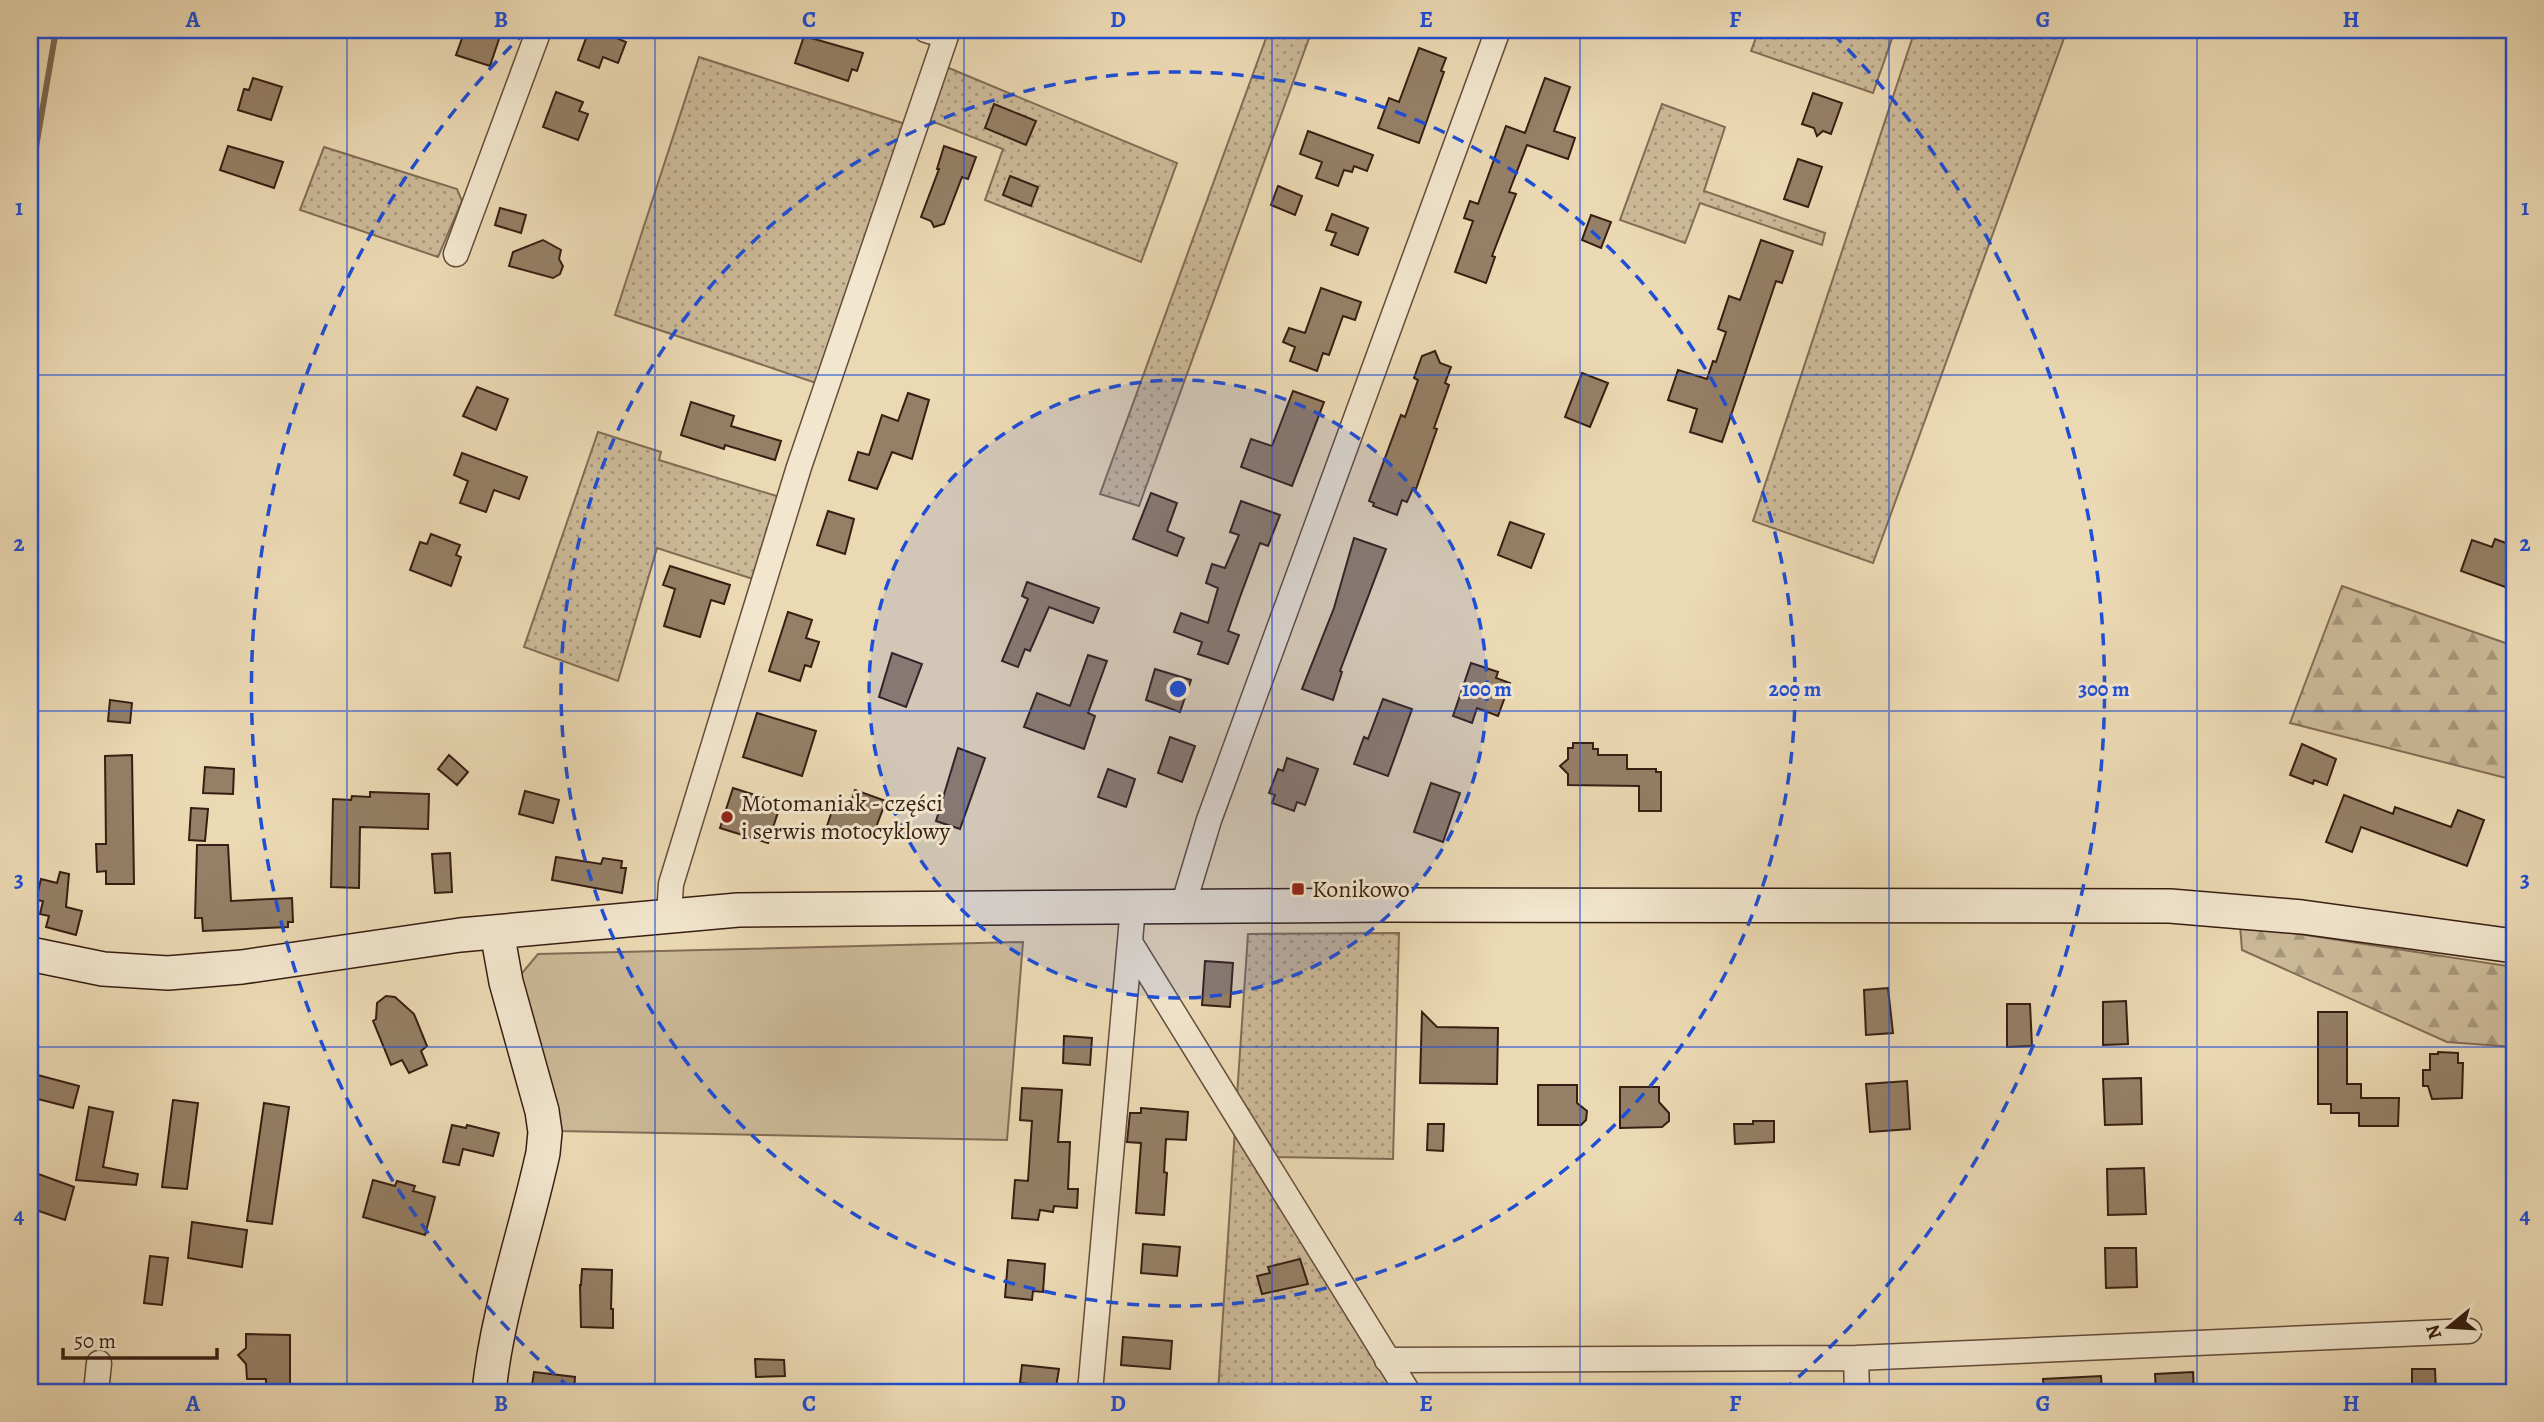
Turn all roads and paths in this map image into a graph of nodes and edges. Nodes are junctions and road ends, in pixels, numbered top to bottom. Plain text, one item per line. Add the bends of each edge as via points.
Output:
1 (539, 30) edge
2 (1497, 30) edge
3 (940, 32) edge
4 (456, 254) dead end
5 (1133, 907) junction
6 (1186, 907) junction
7 (669, 915) junction
8 (497, 932) junction
9 (1130, 944) junction
10 (2514, 946) edge
11 (30, 954) edge
12 (2469, 1331) dead end
13 (1856, 1359) junction
14 (1387, 1360) junction
15 (99, 1363) dead end
16 (96, 1392) edge
17 (489, 1392) edge
18 (1090, 1392) edge
19 (1408, 1392) edge
20 (1857, 1392) edge

1 - 4 street
2 - 6 street via 1209,820
3 - 7 street via 671,884
5 - 6 main road
5 - 7 main road via 800,909
5 - 9 street
6 - 10 main road via 2151,905 2271,913
7 - 8 main road
8 - 11 main road via 191,972 103,969
8 - 17 main road via 545,1132
9 - 14 street
9 - 18 street
12 - 13 street
13 - 14 street
13 - 20 street
14 - 19 street
15 - 16 street

